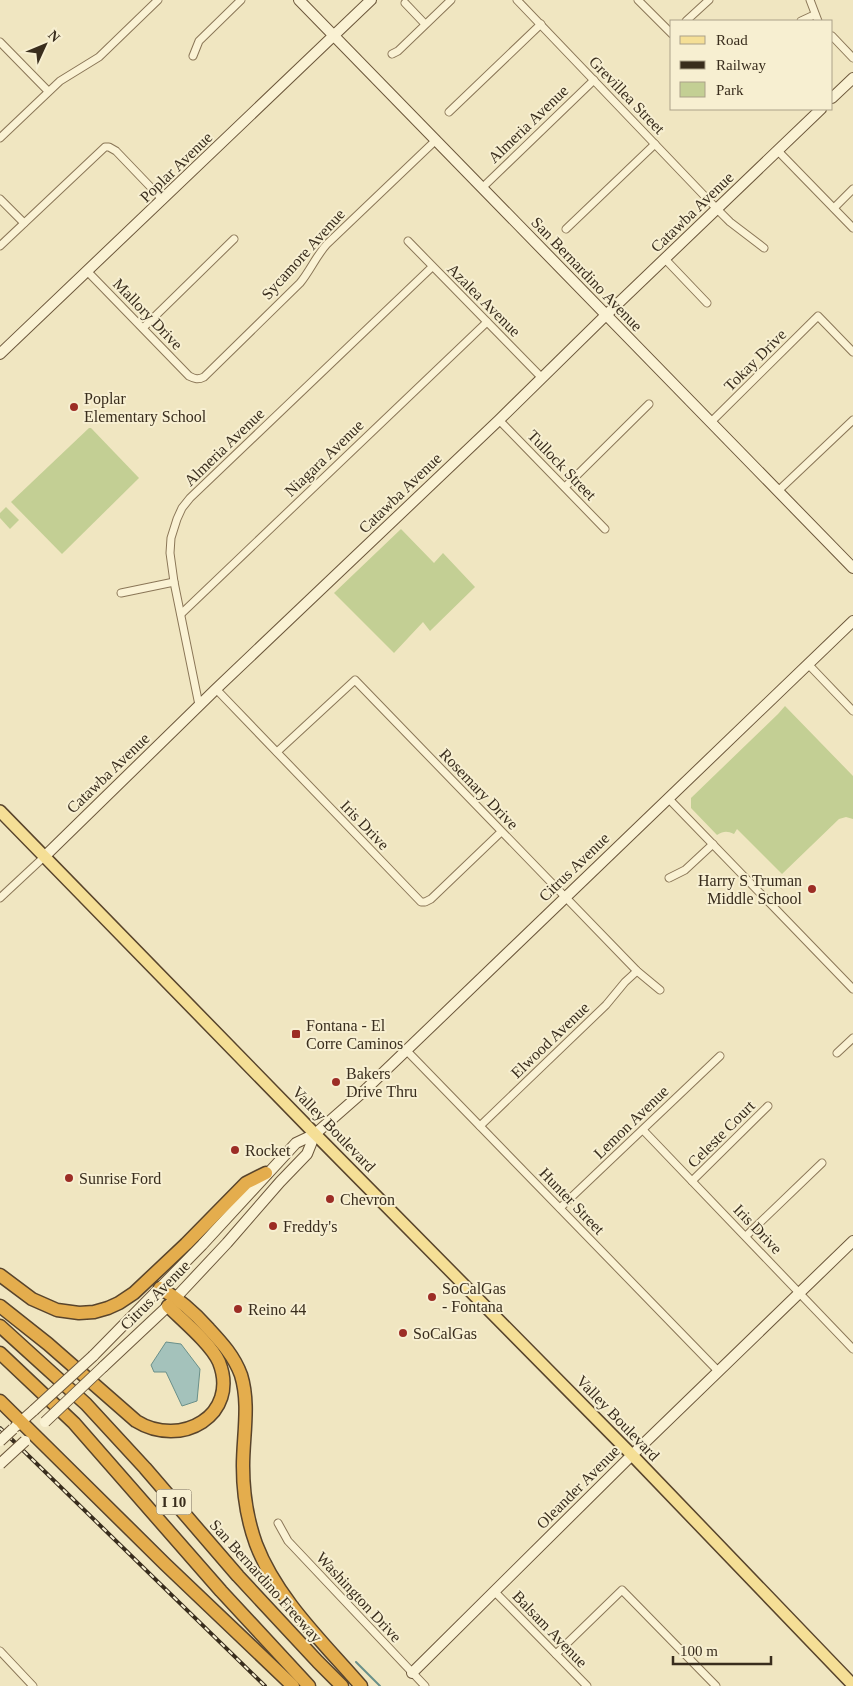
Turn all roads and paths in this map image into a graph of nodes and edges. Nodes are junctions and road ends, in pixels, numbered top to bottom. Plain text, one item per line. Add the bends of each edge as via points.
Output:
1 (158, 0) edge
2 (241, 0) edge
3 (299, 0) edge
4 (371, 0) edge
5 (450, 0) edge
6 (517, 0) edge
7 (638, 0) edge
8 (708, 0) edge
9 (810, 0) edge
10 (405, 2) dead end
11 (816, 18) edge
12 (687, 20) edge
13 (425, 24) junction
14 (540, 24) junction
15 (670, 32) edge
16 (334, 36) junction
17 (833, 37) edge
18 (0, 42) edge
19 (392, 54) dead end
20 (193, 56) dead end
21 (853, 58) edge
22 (853, 78) edge
23 (594, 80) junction
24 (48, 91) junction
25 (833, 97) edge
26 (820, 110) edge
27 (449, 112) dead end
28 (0, 138) edge
29 (436, 140) junction
30 (655, 144) junction
31 (778, 150) junction
32 (482, 188) junction
33 (853, 189) edge
34 (0, 199) edge
35 (163, 200) junction
36 (834, 208) junction
37 (717, 209) junction
38 (24, 223) junction
39 (853, 228) edge
40 (566, 229) dead end
41 (234, 239) dead end
42 (408, 241) dead end
43 (0, 246) edge
44 (764, 248) dead end
45 (665, 260) junction
46 (432, 267) junction
47 (88, 272) junction
48 (707, 303) dead end
49 (606, 315) junction
50 (486, 322) junction
51 (143, 328) junction
52 (853, 352) edge
53 (0, 354) edge
54 (189, 376) joint
55 (542, 378) junction
56 (649, 404) dead end
57 (499, 420) junction
58 (853, 420) edge
59 (711, 422) junction
60 (565, 487) junction
61 (778, 491) junction
62 (605, 529) dead end
63 (853, 568) edge
64 (174, 582) junction
65 (122, 594) dead end
66 (181, 614) junction
67 (853, 621) edge
68 (808, 664) junction
69 (216, 689) junction
70 (199, 705) junction
71 (853, 711) edge
72 (277, 752) junction
73 (668, 798) junction
74 (0, 811) edge
75 (502, 832) junction
76 (713, 844) junction
77 (44, 857) junction
78 (669, 878) dead end
79 (565, 897) junction
80 (0, 898) edge
81 (637, 971) junction
82 (853, 989) edge
83 (660, 990) dead end
84 (853, 1038) edge
85 (406, 1050) junction
86 (837, 1054) dead end
87 (720, 1056) dead end
88 (768, 1106) dead end
89 (480, 1126) junction
90 (643, 1130) junction
91 (314, 1134) junction
92 (822, 1163) dead end
93 (266, 1173) junction
94 (692, 1181) junction
95 (560, 1208) junction
96 (746, 1236) junction
97 (853, 1241) edge
98 (0, 1275) edge
99 (160, 1288) junction
100 (800, 1293) junction
101 (172, 1301) junction
102 (0, 1306) edge
103 (0, 1326) edge
104 (853, 1349) edge
105 (0, 1353) edge
106 (719, 1372) junction
107 (0, 1401) edge
108 (18, 1426) junction
109 (29, 1437) junction
110 (0, 1441) edge
111 (632, 1455) junction
112 (0, 1464) edge
113 (278, 1523) dead end
114 (494, 1591) junction
115 (0, 1650) edge
116 (556, 1654) junction
117 (412, 1673) junction
118 (853, 1685) edge
119 (34, 1686) edge
120 (293, 1686) edge
121 (309, 1686) edge
122 (342, 1686) edge
123 (361, 1686) edge
124 (425, 1686) edge
125 (587, 1686) edge
126 (716, 1686) edge

1 - 24 street via 99,57
2 - 20 street via 199,41
3 - 16 main road, San Bernardino Avenue
4 - 16 main road, Poplar Avenue
5 - 13 street
6 - 14 street, Grevillea Street
7 - 15 street
8 - 12 street
9 - 11 street
10 - 13 street
13 - 19 street
14 - 23 street, Grevillea Street
14 - 27 street
16 - 29 main road, San Bernardino Avenue
16 - 35 main road, Poplar Avenue
17 - 21 street
18 - 24 street
22 - 25 main road
23 - 30 street, Grevillea Street
23 - 32 street, Almeria Avenue
24 - 28 street
26 - 31 main road, Catawba Avenue
29 - 32 main road, San Bernardino Avenue
29 - 54 street, Sycamore Avenue via 327,244 300,283 204,377
30 - 37 street, Grevillea Street
30 - 40 street
31 - 36 street
31 - 37 main road, Catawba Avenue
32 - 49 main road, San Bernardino Avenue
33 - 36 street
34 - 38 street
35 - 38 street via 109,147 101,149
35 - 47 main road, Poplar Avenue
36 - 39 street
37 - 44 street, Grevillea Street
37 - 45 main road, Catawba Avenue
38 - 43 street
41 - 51 street
42 - 46 street, Azalea Avenue
45 - 48 street
45 - 49 main road, Catawba Avenue
46 - 50 street, Azalea Avenue
46 - 64 street, Almeria Avenue via 190,498 177,518 171,538
47 - 51 street, Mallory Drive
47 - 53 main road, Poplar Avenue
49 - 55 main road, Catawba Avenue
49 - 59 main road, San Bernardino Avenue
50 - 55 street, Azalea Avenue
50 - 66 street, Niagara Avenue
51 - 54 street, Mallory Drive
52 - 59 street, Tokay Drive via 818,316
55 - 57 main road, Catawba Avenue
56 - 60 street
57 - 60 street, Tullock Street
57 - 69 main road, Catawba Avenue
58 - 61 street
59 - 61 main road, San Bernardino Avenue
60 - 62 street, Tullock Street
61 - 63 main road, San Bernardino Avenue
64 - 65 street
64 - 66 street, Almeria Avenue
66 - 70 street, Almeria Avenue
67 - 68 main road, Citrus Avenue
68 - 71 street
68 - 73 main road, Citrus Avenue
69 - 70 main road, Catawba Avenue
69 - 72 street, Iris Drive
70 - 77 main road, Catawba Avenue
72 - 75 street, Iris Drive via 421,902 431,899
72 - 75 street, Rosemary Drive via 355,680
73 - 76 street
73 - 79 main road, Citrus Avenue
74 - 77 main road, Valley Boulevard
75 - 79 street, Rosemary Drive
76 - 78 street via 685,870
76 - 82 street
77 - 80 street, Catawba Avenue
77 - 91 main road, Valley Boulevard
79 - 81 street, Rosemary Drive
79 - 85 main road, Citrus Avenue
81 - 83 street, Rosemary Drive
81 - 89 street, Elwood Avenue
84 - 86 street
85 - 89 street, Hunter Street
85 - 91 main road, Citrus Avenue
87 - 90 street, Lemon Avenue
88 - 94 street, Celeste Court
89 - 95 street, Hunter Street
90 - 94 street, Iris Drive
90 - 95 street, Lemon Avenue
91 - 93 main road, Citrus Avenue via 296,1143
91 - 101 main road, Citrus Avenue via 307,1154
91 - 111 main road, Valley Boulevard
92 - 96 street
93 - 98 highway via 246,1183 134,1293 108,1308 79,1313 57,1310 32,1299
93 - 99 main road, Citrus Avenue
94 - 96 street, Iris Drive
95 - 106 street, Hunter Street
96 - 100 street, Iris Drive
97 - 100 main road, Oleander Avenue
99 - 101 highway
99 - 108 main road, Citrus Avenue, bridge
100 - 104 street, Iris Drive
100 - 106 main road, Oleander Avenue
101 - 102 highway via 213,1352 223,1381 220,1399 208,1417 194,1428 171,1432 155,1430 136,1421
101 - 109 main road, Citrus Avenue, bridge
101 - 123 highway via 191,1309 227,1347 241,1376 245,1404 244,1490 250,1524 263,1559 283,1595
103 - 122 highway, San Bernardino Freeway / I 10 via 86,1404 238,1576
105 - 121 highway, I 10 via 74,1423
106 - 111 main road, Oleander Avenue
107 - 108 highway
108 - 109 highway
108 - 110 main road, Citrus Avenue, bridge
109 - 112 main road, Citrus Avenue, bridge
109 - 120 highway
111 - 114 main road, Oleander Avenue
111 - 118 main road, Valley Boulevard
113 - 117 street, Washington Drive via 288,1542
114 - 116 street, Balsam Avenue
114 - 117 main road, Oleander Avenue
115 - 119 street
116 - 125 street, Balsam Avenue
116 - 126 street via 622,1590
117 - 124 street, Washington Drive

